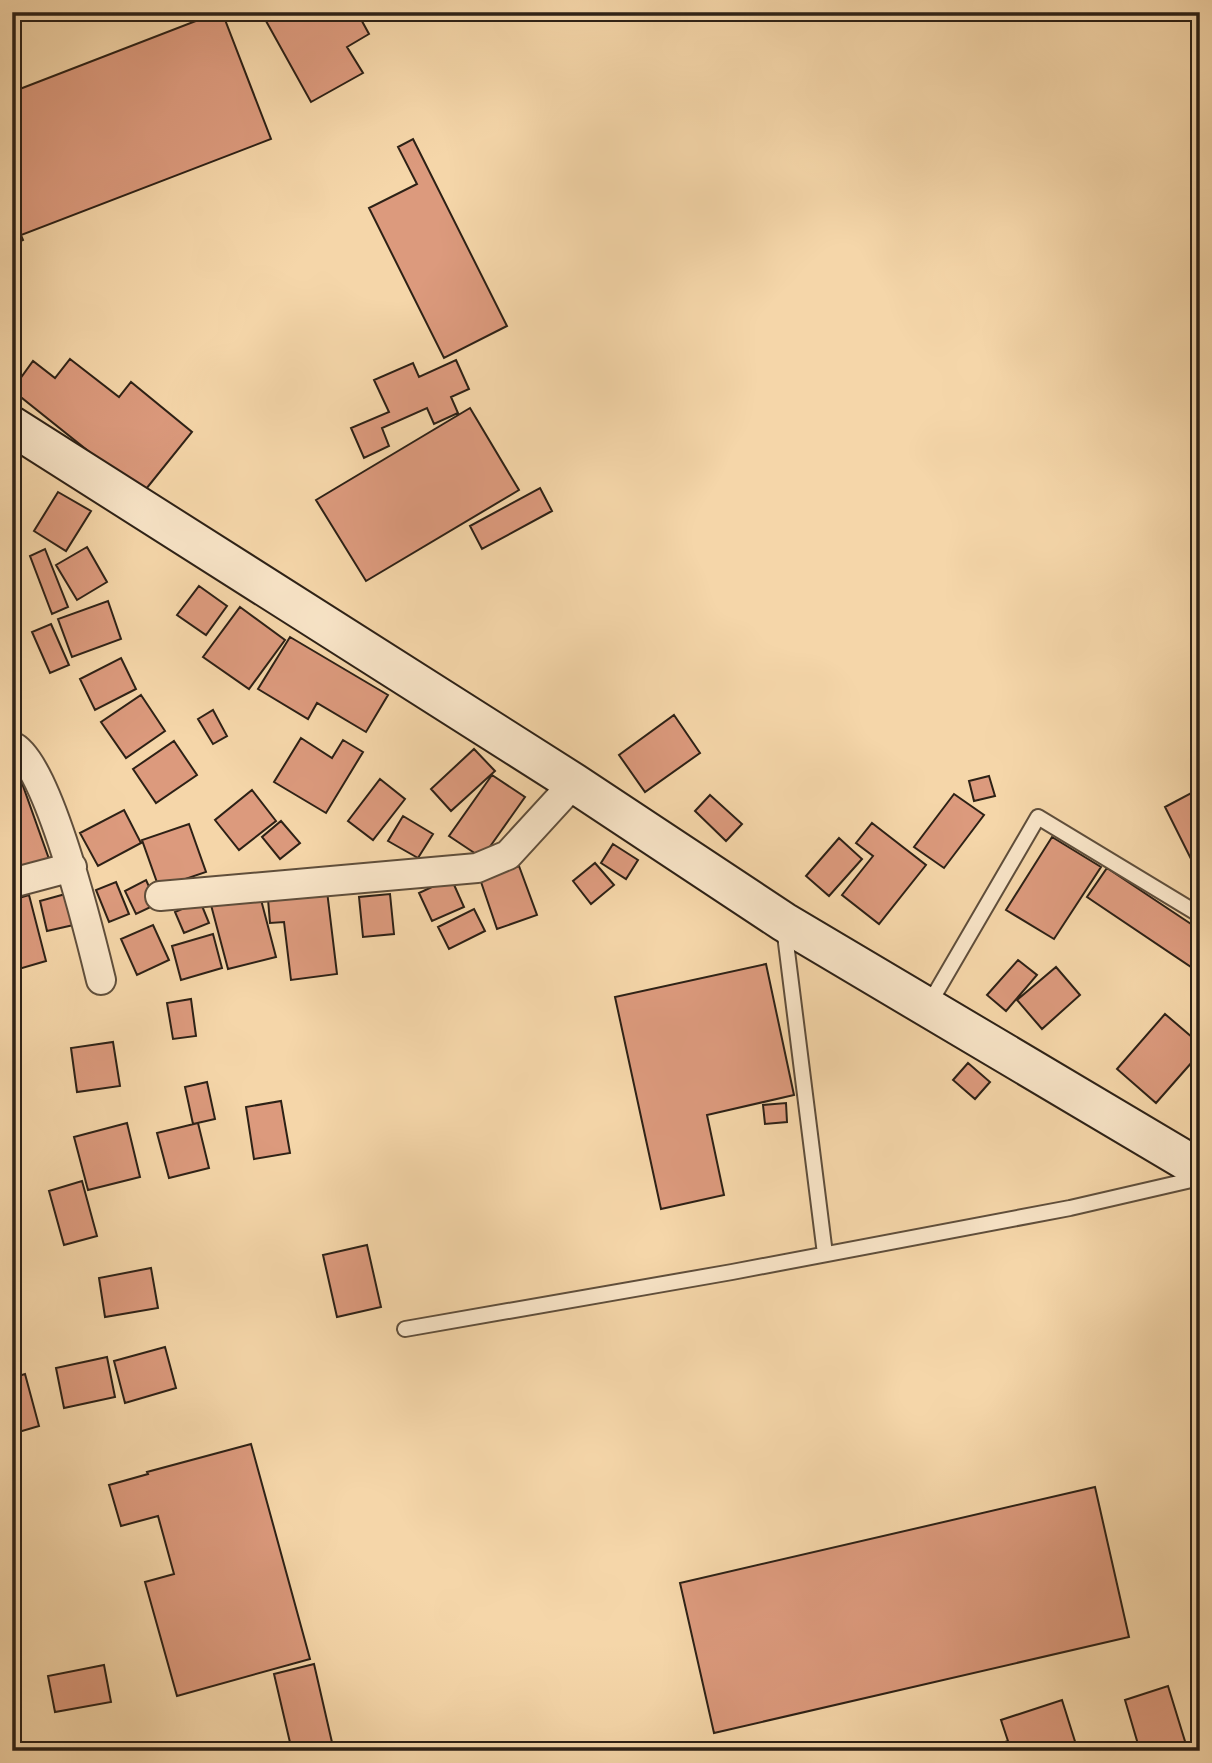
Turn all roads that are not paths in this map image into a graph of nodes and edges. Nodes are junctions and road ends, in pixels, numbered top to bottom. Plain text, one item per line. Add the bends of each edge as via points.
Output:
1 (12, 426) edge
2 (12, 746) edge
3 (574, 783) junction
4 (72, 867) junction
5 (12, 883) edge
6 (160, 896) dead end
7 (1200, 915) edge
8 (783, 922) junction
9 (101, 980) dead end
10 (927, 1007) junction
11 (1200, 1169) edge
12 (1200, 1178) edge
13 (825, 1254) junction
14 (405, 1329) dead end

1 - 3 main road
2 - 4 street via 32,766
3 - 6 street via 508,855 477,869
3 - 8 main road
4 - 5 street
4 - 9 street
7 - 10 lane via 1038,817
8 - 10 main road
8 - 13 lane
10 - 11 main road
12 - 13 lane via 1070,1208
13 - 14 lane

